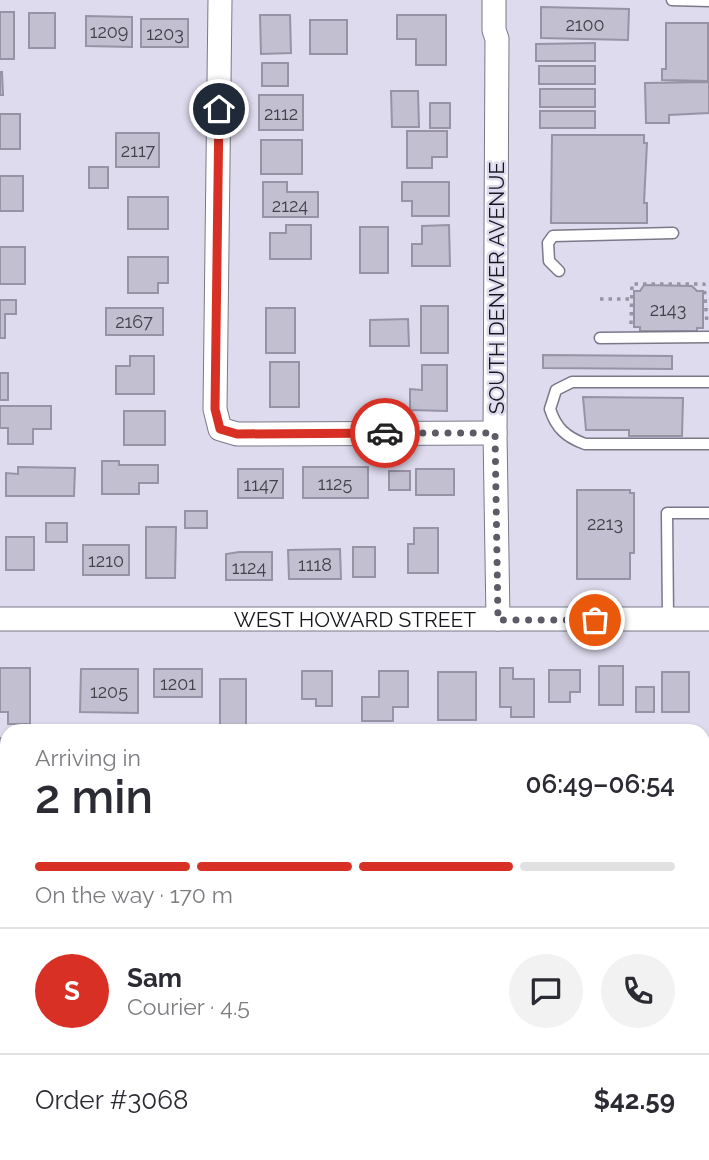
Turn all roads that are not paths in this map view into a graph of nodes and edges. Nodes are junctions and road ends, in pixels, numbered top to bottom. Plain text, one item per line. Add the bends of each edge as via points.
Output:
1 (220, 0) edge
2 (494, 0) edge
3 (672, 0) edge
4 (709, 1) edge
5 (673, 233) dead end
6 (559, 271) dead end
7 (709, 337) edge
8 (600, 338) dead end
9 (709, 382) edge
10 (495, 433) junction
11 (709, 443) edge
12 (709, 513) edge
13 (0, 619) edge
14 (498, 620) junction
15 (668, 620) junction
16 (709, 620) edge

1 - 10 street via 215,409 220,429 237,434
2 - 10 street, SOUTH DENVER AVENUE
3 - 4 lane
5 - 6 lane via 560,233 552,236 547,251
7 - 8 lane
9 - 11 lane via 572,382 556,390 551,409 559,429 585,444
10 - 14 street, SOUTH DENVER AVENUE
12 - 15 lane via 667,513
13 - 14 street, WEST HOWARD STREET
14 - 15 street, WEST HOWARD STREET
15 - 16 street, WEST HOWARD STREET

